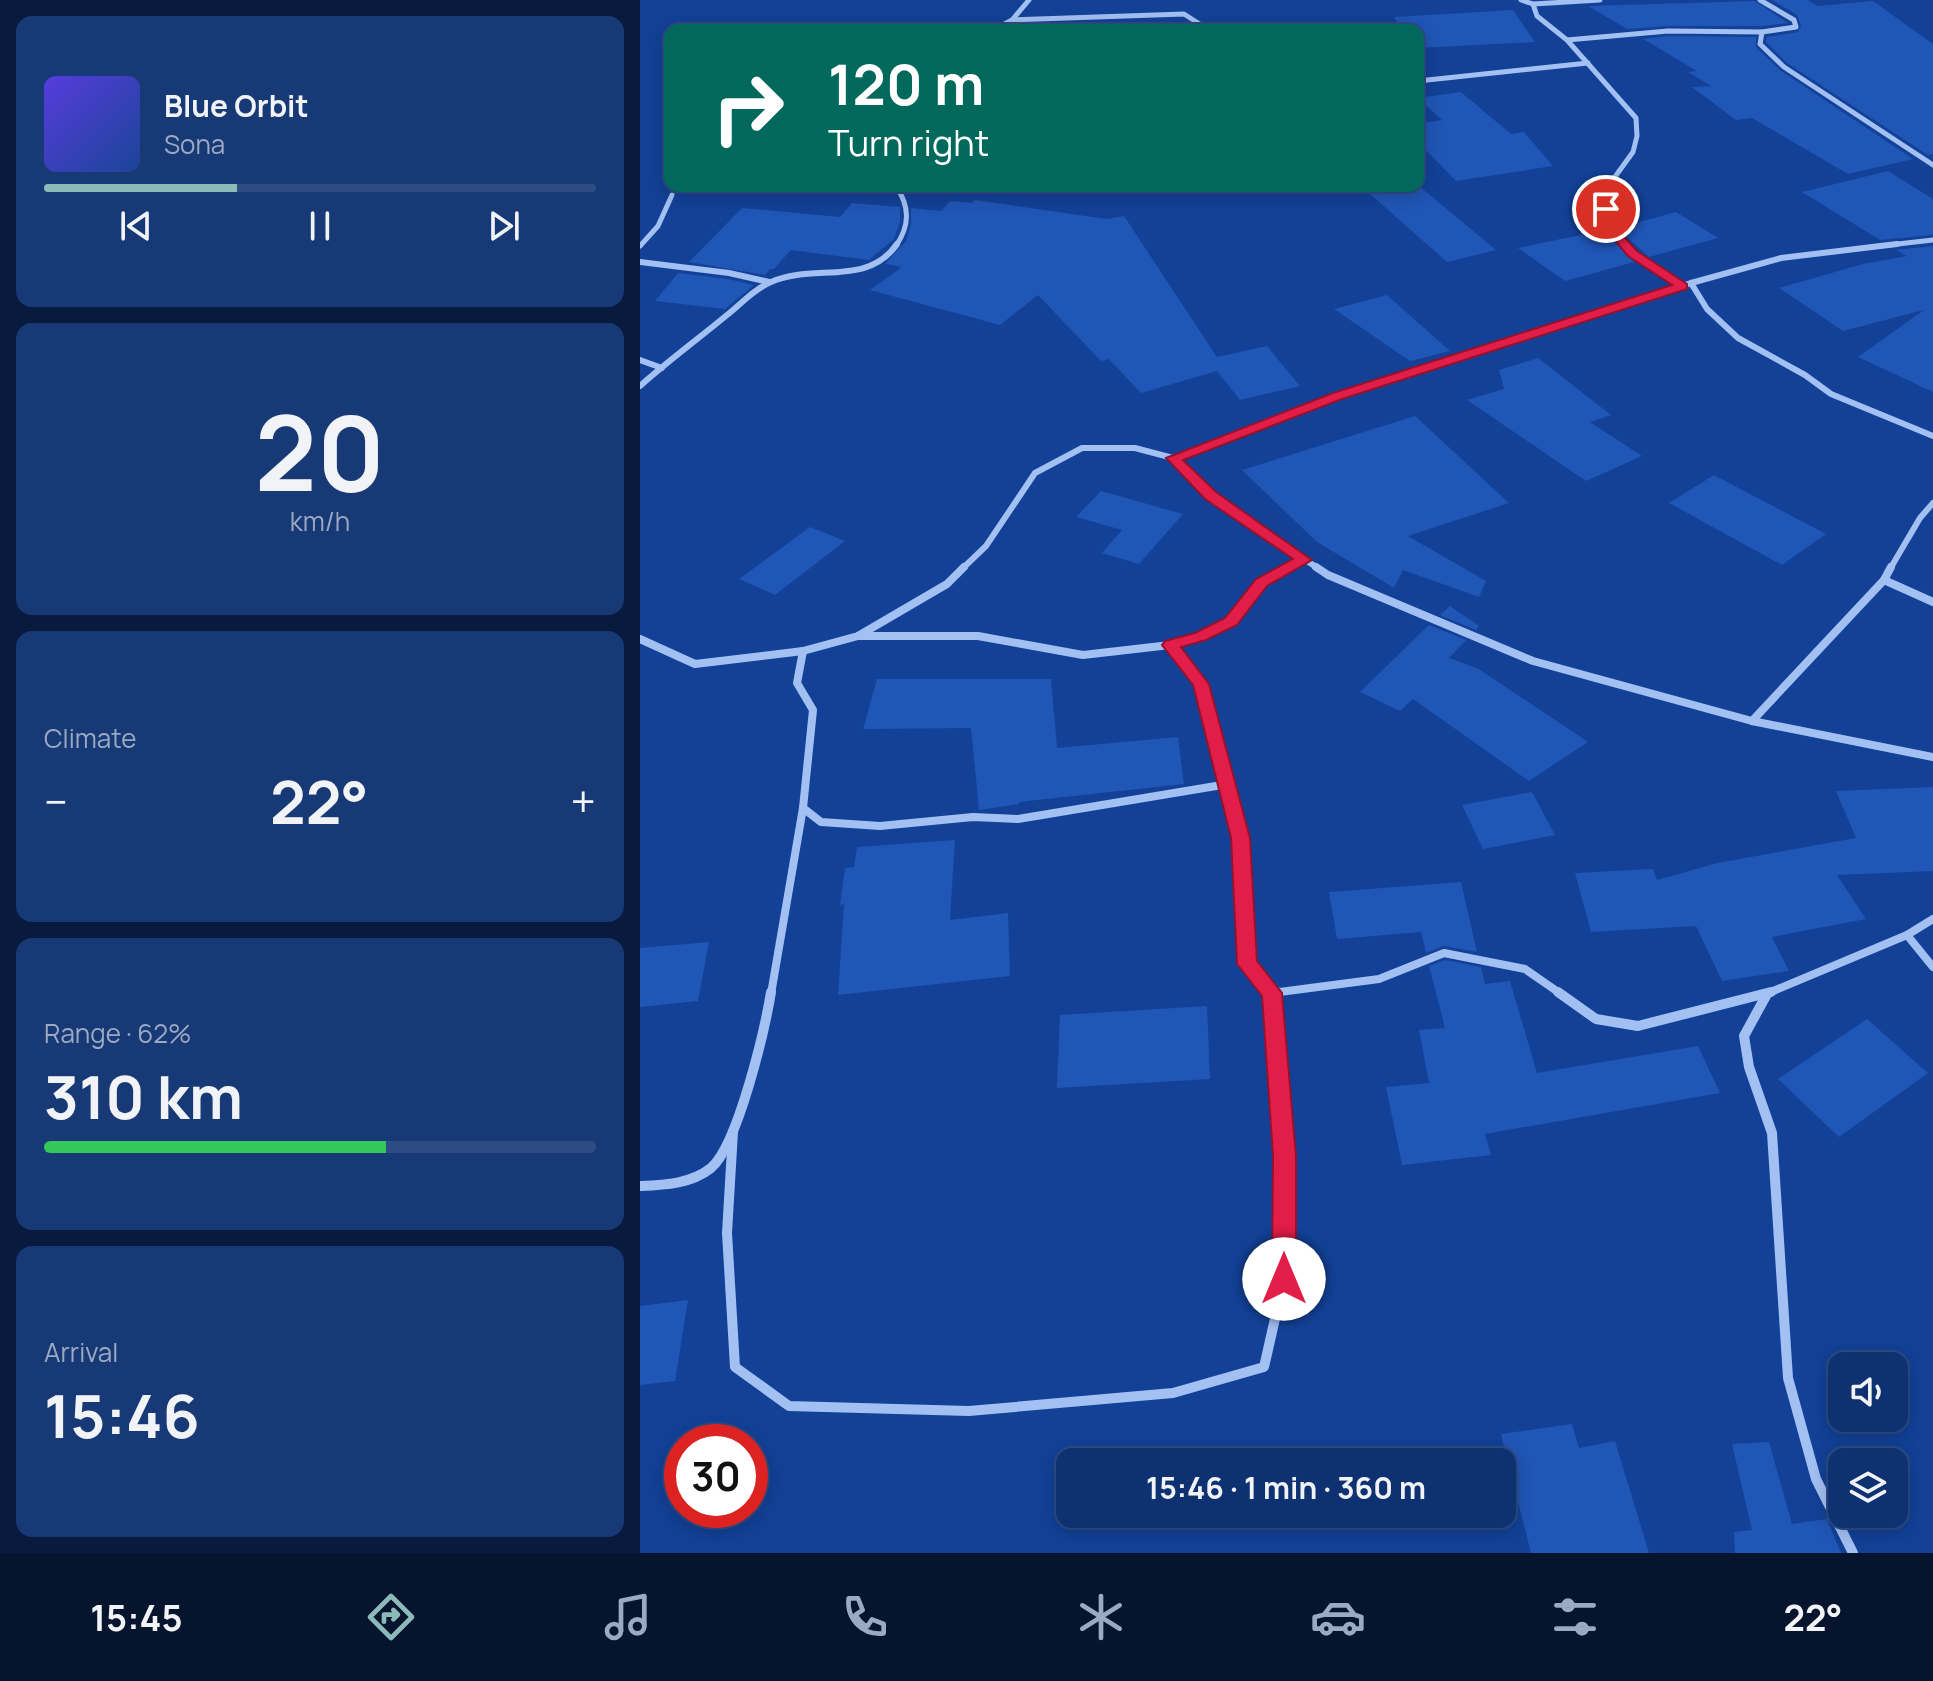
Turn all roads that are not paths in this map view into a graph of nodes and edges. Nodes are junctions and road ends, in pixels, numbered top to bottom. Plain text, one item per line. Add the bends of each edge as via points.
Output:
1 (1029, 0) edge
2 (1521, 0) edge
3 (1600, 0) edge
4 (1760, 0) edge
5 (1533, 4) junction
6 (1012, 20) junction
7 (1004, 24) edge
8 (1200, 24) edge
9 (1762, 32) junction
10 (1567, 40) junction
11 (1588, 63) junction
12 (1424, 80) edge
13 (1933, 165) edge
14 (900, 192) edge
15 (672, 195) dead end
16 (1933, 240) edge
17 (640, 246) edge
18 (640, 262) edge
19 (769, 282) junction
20 (1691, 283) junction
21 (1682, 286) junction
22 (640, 360) edge
23 (662, 368) junction
24 (640, 386) edge
25 (1933, 436) edge
26 (1173, 458) junction
27 (1933, 503) edge
28 (1304, 560) junction
29 (1884, 580) junction
30 (1933, 602) edge
31 (858, 636) junction
32 (640, 639) edge
33 (1170, 645) junction
34 (803, 651) junction
35 (1752, 721) junction
36 (1933, 757) edge
37 (1228, 784) junction
38 (803, 808) junction
39 (1933, 919) edge
40 (1907, 935) junction
41 (1933, 967) edge
42 (1272, 993) junction
43 (1767, 994) junction
44 (733, 1132) junction
45 (640, 1186) edge
46 (1853, 1553) edge

1 - 6 street
2 - 5 street
3 - 5 street
4 - 9 street via 1796,23
5 - 10 street via 1537,16
6 - 7 street
6 - 8 street via 1184,14
9 - 10 street via 1668,31
9 - 13 street via 1760,44 1784,67
10 - 11 street
11 - 12 street
11 - 21 street via 1638,127 1633,152 1604,192 1607,225 1633,254
14 - 19 street via 907,202 906,230 894,255 857,271
15 - 17 street via 658,226
16 - 20 street via 1781,258
18 - 19 street
19 - 23 street
20 - 21 street
20 - 25 street via 1707,309 1738,338 1831,394
21 - 26 street via 1352,391
22 - 23 street
23 - 24 street
26 - 28 street via 1211,496
26 - 31 street via 1135,448 1082,448 1035,473 986,546 947,584
27 - 29 street
28 - 33 street via 1261,583 1231,621
28 - 35 street via 1328,575 1533,661
29 - 30 street
29 - 35 street
31 - 33 street via 978,636 1083,655
31 - 34 street
32 - 34 street via 695,664
33 - 37 street via 1201,684
34 - 38 street via 797,683 813,710
35 - 36 street
37 - 38 street via 1018,819 973,817 880,826 821,822
37 - 42 street via 1240,838 1247,964
38 - 44 street via 768,1012
39 - 40 street
40 - 41 street
40 - 43 street
42 - 43 street via 1379,979 1444,953 1525,969 1596,1019 1638,1026
42 - 44 street via 1285,1156 1284,1279 1264,1367 1173,1393 969,1411 789,1406 735,1367 727,1233
43 - 46 street via 1744,1036 1772,1133 1788,1378 1816,1479
44 - 45 street via 712,1167 674,1185

